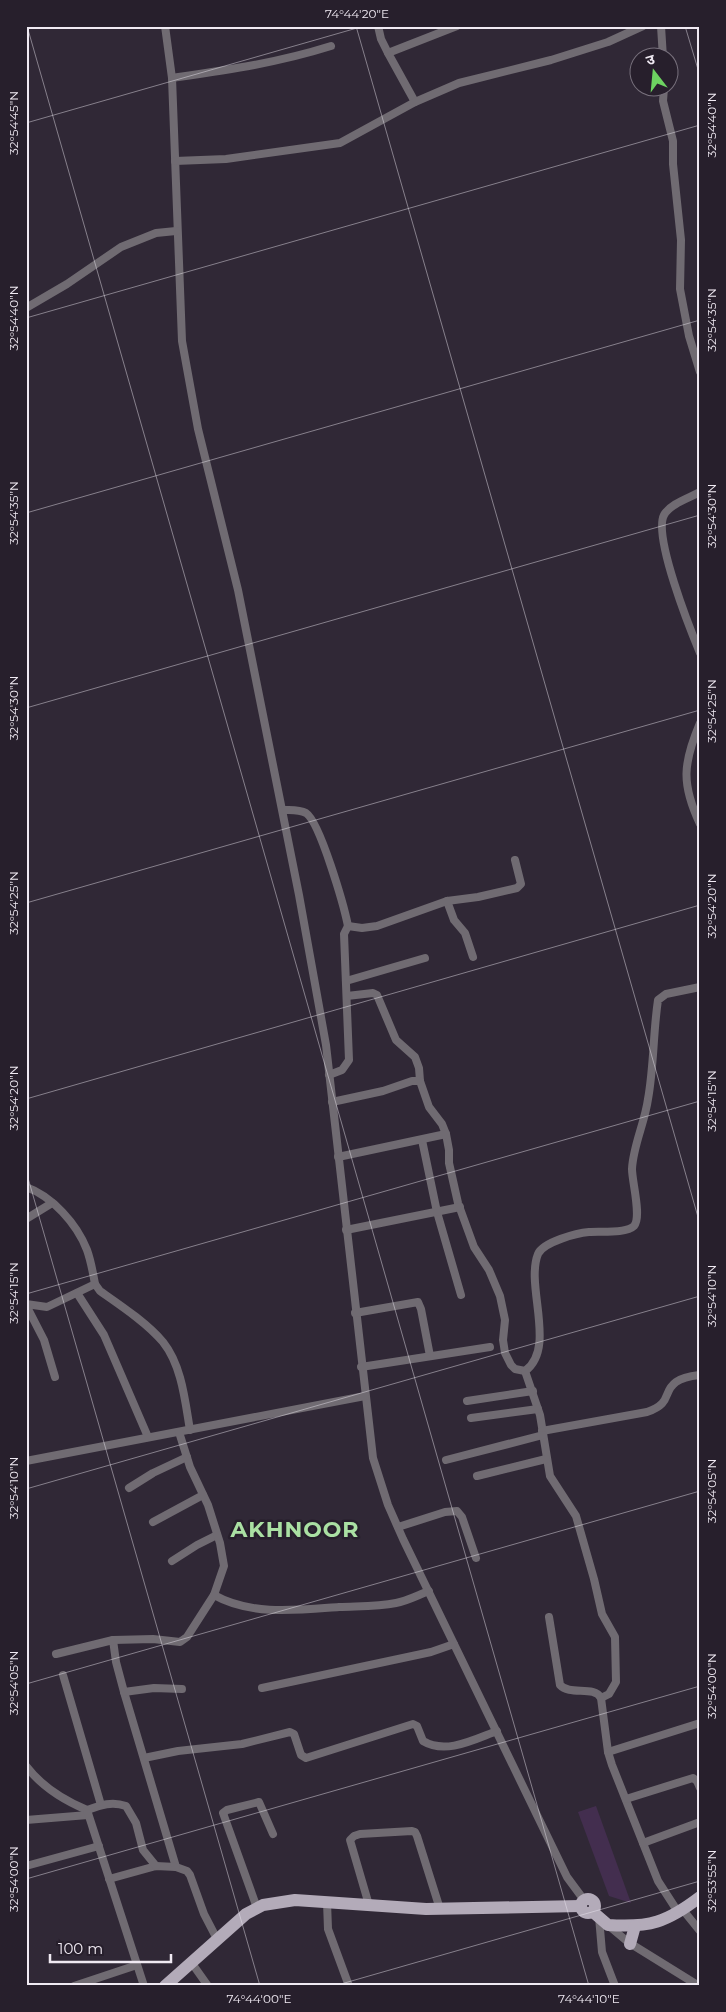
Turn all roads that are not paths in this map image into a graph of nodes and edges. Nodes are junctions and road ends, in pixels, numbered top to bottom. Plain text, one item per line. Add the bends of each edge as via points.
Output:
1 (165, 26) edge
2 (378, 26) edge
3 (457, 26) edge
4 (643, 26) edge
5 (661, 26) edge
6 (331, 46) dead end
7 (662, 48) edge
8 (388, 53) junction
9 (172, 78) junction
10 (664, 98) edge
11 (415, 102) junction
12 (175, 161) junction
13 (176, 230) junction
14 (26, 308) edge
15 (700, 372) edge
16 (700, 492) edge
17 (700, 653) edge
18 (700, 723) edge
19 (282, 810) junction
20 (700, 824) edge
21 (515, 860) dead end
22 (447, 901) junction
23 (348, 926) junction
24 (472, 957) dead end
25 (425, 958) dead end
26 (346, 981) junction
27 (700, 987) edge
28 (347, 996) junction
29 (329, 1075) junction
30 (420, 1081) junction
31 (332, 1102) junction
32 (446, 1134) junction
33 (422, 1140) junction
34 (338, 1157) junction
35 (26, 1187) edge
36 (52, 1203) junction
37 (460, 1208) junction
38 (437, 1212) junction
39 (26, 1219) edge
40 (346, 1230) junction
41 (95, 1284) junction
42 (77, 1293) junction
43 (461, 1295) dead end
44 (26, 1305) edge
45 (356, 1313) junction
46 (490, 1347) dead end
47 (430, 1356) junction
48 (362, 1367) junction
49 (526, 1371) junction
50 (700, 1375) edge
51 (55, 1377) dead end
52 (533, 1391) junction
53 (365, 1396) junction
54 (466, 1401) dead end
55 (538, 1409) junction
56 (470, 1418) dead end
57 (194, 1430) junction
58 (179, 1432) junction
59 (542, 1433) junction
60 (148, 1437) junction
61 (187, 1457) junction
62 (546, 1459) junction
63 (446, 1460) dead end
64 (26, 1461) edge
65 (477, 1476) dead end
66 (128, 1488) dead end
67 (203, 1495) junction
68 (153, 1522) dead end
69 (398, 1527) junction
70 (217, 1535) junction
71 (476, 1558) dead end
72 (172, 1561) dead end
73 (429, 1591) junction
74 (218, 1597) junction
75 (548, 1617) dead end
76 (113, 1640) junction
77 (454, 1644) junction
78 (56, 1654) dead end
79 (63, 1675) dead end
80 (182, 1688) dead end
81 (262, 1688) dead end
82 (124, 1692) junction
83 (601, 1698) junction
84 (700, 1723) edge
85 (496, 1731) junction
86 (608, 1752) junction
87 (144, 1758) junction
88 (26, 1766) edge
89 (700, 1788) edge
90 (626, 1799) junction
91 (101, 1805) junction
92 (88, 1812) junction
93 (26, 1820) edge
94 (700, 1822) edge
95 (273, 1834) dead end
96 (643, 1842) junction
97 (99, 1846) junction
98 (26, 1866) edge
99 (156, 1866) junction
100 (176, 1867) junction
101 (110, 1878) junction
102 (700, 1897) edge
103 (327, 1902) junction
104 (583, 1903) junction
105 (369, 1905) junction
106 (257, 1908) junction
107 (440, 1908) junction
108 (680, 1911) junction
109 (600, 1918) junction
110 (635, 1926) junction
111 (700, 1930) edge
112 (221, 1936) junction
113 (630, 1944) junction
114 (191, 1962) junction
115 (138, 1965) junction
116 (74, 1986) edge
117 (144, 1986) edge
118 (165, 1986) edge
119 (208, 1986) edge
120 (349, 1986) edge
121 (616, 1986) edge
122 (699, 1986) edge

1 - 9 street
2 - 8 street
3 - 8 street
4 - 11 street via 608,42 459,83
5 - 7 street
6 - 9 street via 294,58
8 - 11 street
9 - 12 street
10 - 15 street via 673,141 680,289
11 - 12 street via 340,142 226,159
12 - 13 street
13 - 14 street via 156,233 121,247
13 - 19 street via 182,341 189,384 238,590
16 - 17 street via 668,510 662,523 670,568
18 - 20 street via 691,744 685,777 687,793
19 - 23 street via 301,811 311,818 336,881
19 - 29 street via 300,895
21 - 22 street via 520,886
22 - 23 street via 377,926
22 - 24 street via 454,920 465,933
23 - 26 street via 344,934
25 - 26 street
26 - 28 street
27 - 49 street via 666,994 658,1000 649,1096 632,1170 636,1224 623,1230 578,1234 541,1250 536,1274 538,1353
28 - 29 street via 349,1060 342,1070
28 - 30 street via 377,995 396,1040 415,1058
29 - 31 street
30 - 31 street
30 - 32 street via 429,1107
31 - 34 street
32 - 33 street
32 - 37 street
33 - 34 street
33 - 38 street
34 - 40 street
35 - 36 street
36 - 39 street
36 - 41 street via 66,1216 83,1242
37 - 38 street
37 - 49 street via 474,1247 500,1296 506,1356 515,1369
38 - 40 street
38 - 43 street
40 - 45 street
41 - 42 street
41 - 57 street via 166,1348 176,1367
42 - 44 street via 47,1307
42 - 60 street via 104,1335
44 - 51 street via 44,1340
45 - 47 street via 418,1302
45 - 48 street
46 - 47 street
47 - 48 street
48 - 53 street
49 - 52 street
50 - 59 street via 674,1383 657,1409
52 - 54 street
52 - 55 street
53 - 57 street
53 - 69 street via 373,1458
55 - 56 street
55 - 59 street
57 - 58 street
58 - 60 street
58 - 61 street
59 - 62 street
59 - 63 street
60 - 64 street
61 - 66 street
61 - 67 street
62 - 65 street
62 - 83 street via 553,1482 576,1516 602,1614 615,1637 616,1682 609,1694
67 - 68 street
67 - 70 street
69 - 71 street via 457,1511
69 - 73 street
70 - 72 street
70 - 74 street via 224,1566
73 - 74 street via 397,1603 284,1611 232,1603
73 - 77 street
74 - 76 street via 180,1642
75 - 83 street via 560,1684 571,1691 596,1694
76 - 78 street
76 - 82 street
77 - 81 street via 432,1652
77 - 85 street
79 - 91 street
80 - 82 street
82 - 87 street
83 - 86 street
84 - 86 street
85 - 87 street via 460,1744 439,1746 424,1741 413,1724 306,1758 300,1755 291,1732 225,1747
85 - 104 street via 567,1877
86 - 90 street
87 - 100 street
88 - 92 street via 38,1781
89 - 90 street via 697,1781 690,1778
90 - 96 street
91 - 92 street
91 - 99 street via 120,1804 130,1811 143,1850
92 - 93 street
92 - 97 street
94 - 96 street
95 - 106 street via 259,1802 224,1813
96 - 108 street via 658,1881
97 - 98 street
97 - 101 street
99 - 100 street
99 - 101 street
100 - 112 street via 187,1870 204,1914
101 - 115 street
102 - 108 main road
103 - 105 main road
103 - 106 main road via 295,1900
103 - 120 street via 328,1929
104 - 107 main road
104 - 109 main road via 590,1899 594,1901
105 - 107 main road
105 - 107 street via 350,1840 360,1834 412,1831 416,1833
106 - 112 main road
108 - 110 main road via 670,1918
108 - 111 street
109 - 110 main road
109 - 113 street
109 - 121 street via 602,1952
110 - 113 main road
112 - 114 main road
113 - 122 street
114 - 118 main road
114 - 119 street
115 - 116 street
115 - 117 street

